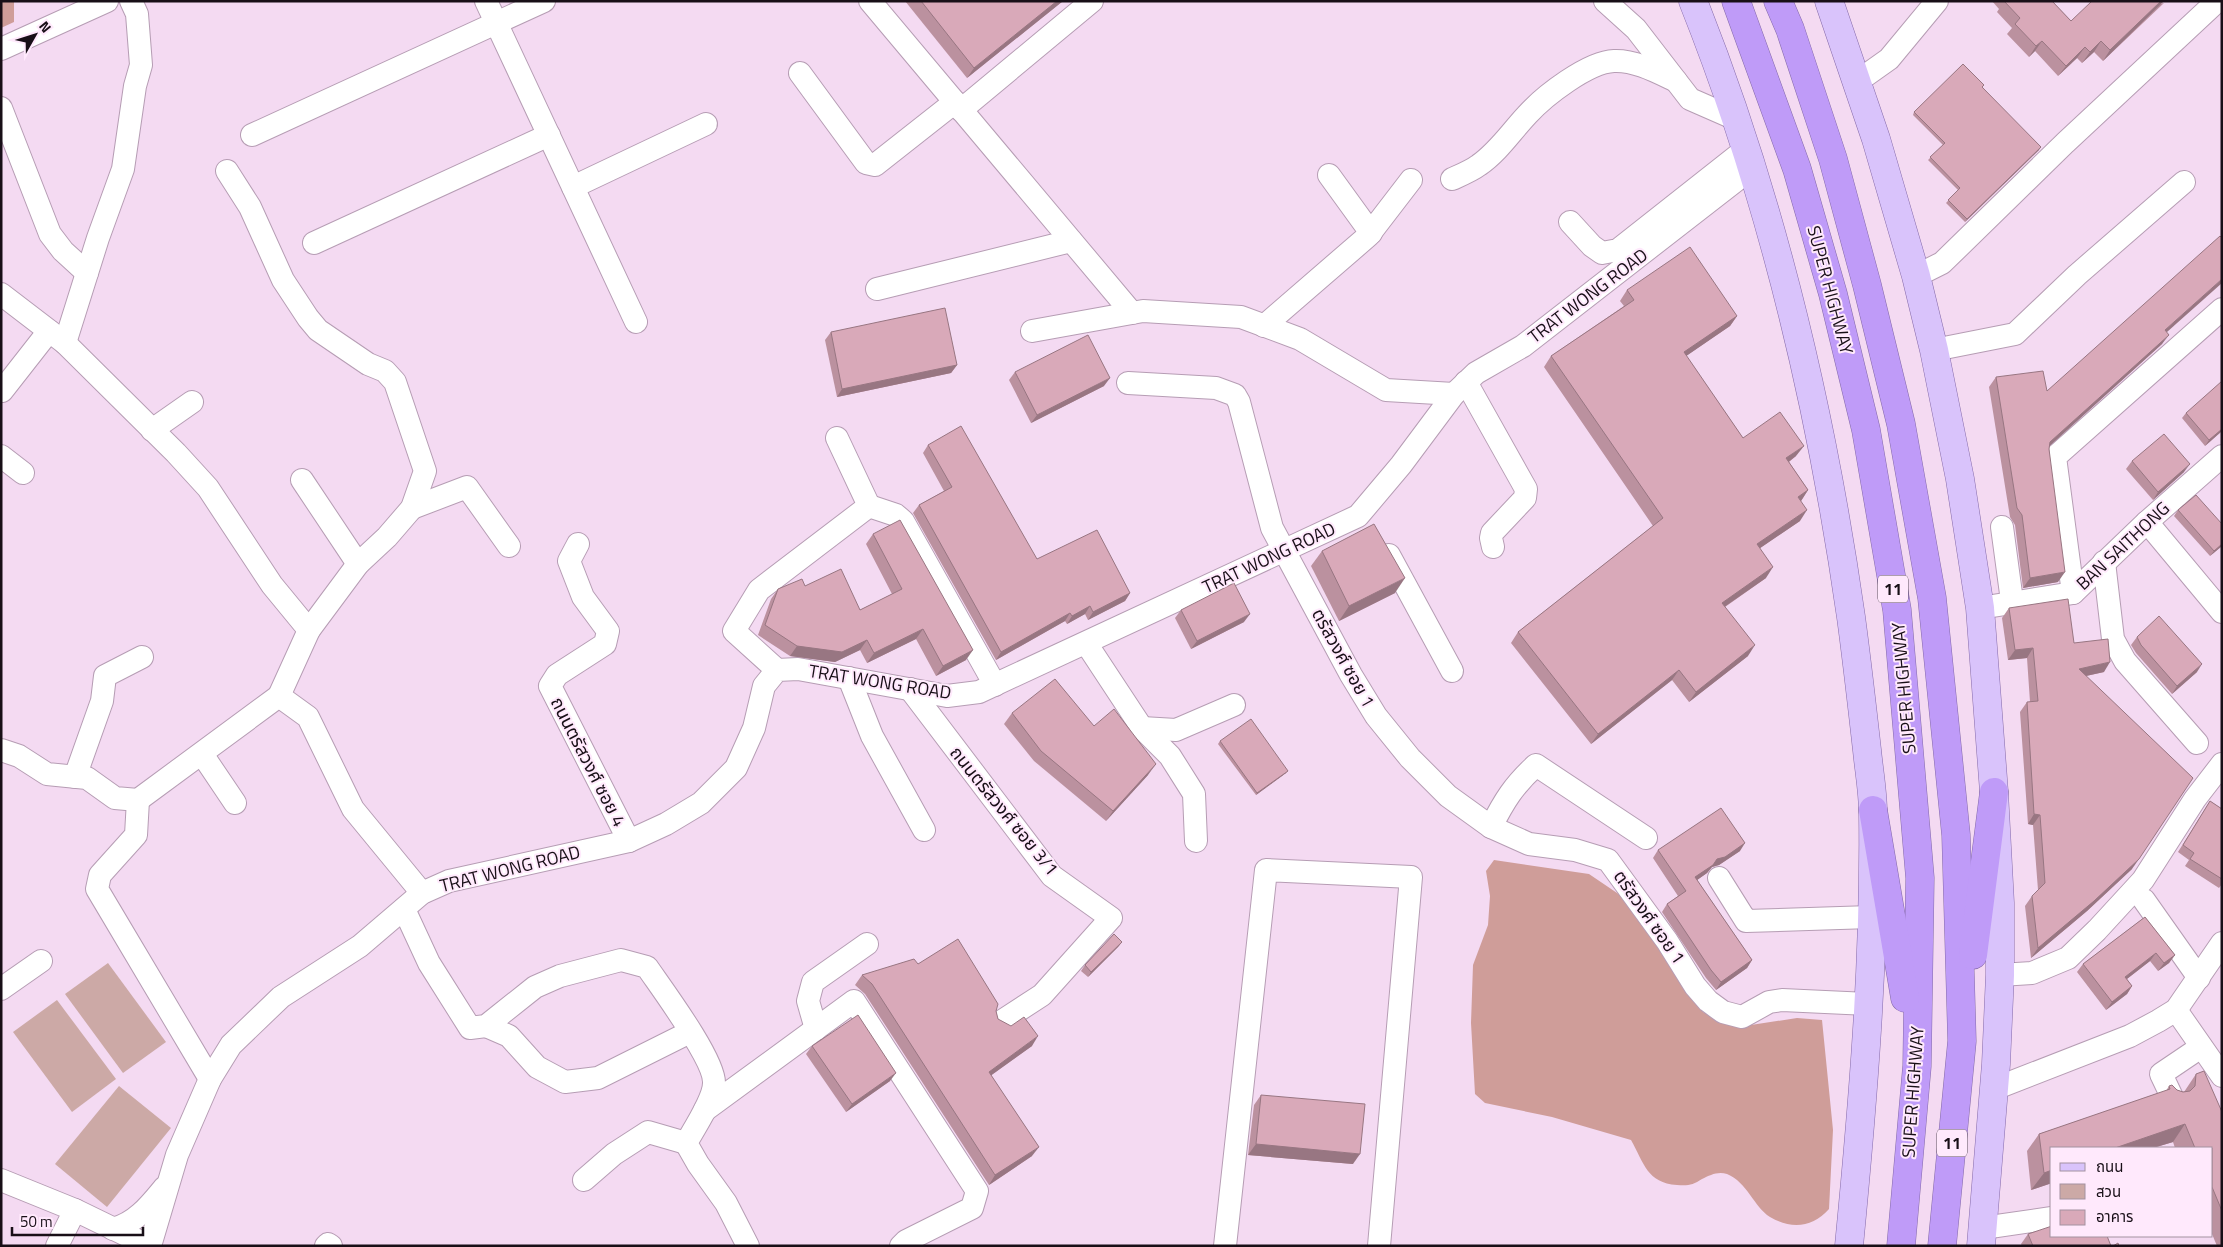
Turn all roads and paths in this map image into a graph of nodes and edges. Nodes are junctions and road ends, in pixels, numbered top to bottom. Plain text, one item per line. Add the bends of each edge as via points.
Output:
1 (108, 1) edge
2 (131, 1) edge
3 (486, 1) edge
4 (544, 1) edge
5 (870, 1) edge
6 (1092, 1) edge
7 (1604, 1) edge
8 (1693, 1) edge
9 (1736, 1) edge
10 (1778, 1) edge
11 (1829, 1) edge
12 (1937, 1) edge
13 (2213, 3) edge
14 (496, 23) junction
15 (1, 49) edge
16 (800, 73) dead end
17 (1676, 80) junction
18 (1858, 82) junction
19 (958, 106) junction
20 (1, 108) edge
21 (1738, 120) junction
22 (706, 124) dead end
23 (252, 135) dead end
24 (549, 135) junction
25 (1749, 158) junction
26 (227, 171) dead end
27 (1329, 175) dead end
28 (1452, 179) dead end
29 (1411, 180) dead end
30 (2184, 182) dead end
31 (573, 187) junction
32 (1570, 222) dead end
33 (1370, 232) junction
34 (1071, 241) junction
35 (314, 243) dead end
36 (87, 273) junction
37 (1916, 276) junction
38 (877, 289) dead end
39 (1, 294) edge
40 (2222, 309) edge
41 (1132, 313) junction
42 (636, 322) dead end
43 (1264, 326) junction
44 (1032, 331) dead end
45 (57, 337) junction
46 (1934, 350) junction
47 (1128, 383) dead end
48 (1460, 388) junction
49 (2, 391) edge
50 (192, 402) dead end
51 (152, 430) junction
52 (837, 438) dead end
53 (1, 456) edge
54 (2221, 458) edge
55 (23, 473) dead end
56 (302, 480) dead end
57 (869, 506) junction
58 (412, 508) junction
59 (2147, 522) junction
60 (1370, 525) junction
61 (2002, 527) dead end
62 (578, 544) dead end
63 (509, 546) dead end
64 (1493, 547) dead end
65 (1284, 552) junction
66 (2104, 562) junction
67 (358, 564) junction
68 (2073, 593) junction
69 (2012, 601) junction
70 (1980, 608) junction
71 (2222, 612) edge
72 (310, 630) junction
73 (1086, 643) junction
74 (142, 657) dead end
75 (777, 670) junction
76 (1452, 671) dead end
77 (849, 678) junction
78 (995, 685) junction
79 (910, 689) junction
80 (279, 696) junction
81 (1234, 705) dead end
82 (1142, 728) junction
83 (2197, 743) dead end
84 (1, 750) edge
85 (202, 754) junction
86 (2222, 764) edge
87 (75, 777) junction
88 (1994, 792) junction
89 (138, 800) junction
90 (235, 803) dead end
91 (1873, 810) junction
92 (1491, 827) junction
93 (924, 830) dead end
94 (1646, 838) dead end
95 (1196, 840) dead end
96 (628, 841) junction
97 (1719, 878) dead end
98 (422, 893) junction
99 (2144, 900) dead end
100 (404, 909) junction
101 (1871, 917) junction
102 (2222, 943) edge
103 (867, 944) dead end
104 (41, 961) dead end
105 (2000, 975) junction
106 (2199, 978) junction
107 (1, 989) edge
108 (1868, 1004) junction
109 (2176, 1010) junction
110 (1002, 1021) edge
111 (486, 1026) junction
112 (816, 1029) junction
113 (690, 1032) junction
114 (1962, 1041) junction
115 (2201, 1047) junction
116 (1916, 1066) junction
117 (2222, 1076) edge
118 (210, 1079) junction
119 (1994, 1089) junction
120 (2172, 1097) edge
121 (705, 1110) junction
122 (686, 1143) junction
123 (1, 1180) edge
124 (584, 1180) dead end
125 (169, 1182) junction
126 (76, 1210) junction
127 (2050, 1219) edge
128 (113, 1229) junction
129 (1982, 1237) edge
130 (57, 1246) edge
131 (150, 1246) edge
132 (326, 1246) edge
133 (331, 1246) edge
134 (748, 1246) edge
135 (901, 1246) edge
136 (1225, 1246) edge
137 (1379, 1246) edge
138 (1849, 1246) edge
139 (1901, 1246) edge
140 (1942, 1246) edge

1 - 15 street
2 - 36 street via 137,14 141,65 123,169
3 - 14 street
4 - 14 street
5 - 19 street
6 - 19 street
7 - 17 street via 1636,29
8 - 21 main road
9 - 116 highway, SUPER HIGHWAY / 11 via 1797,169 1833,294 1866,430 1897,610 1920,878
10 - 114 highway, SUPER HIGHWAY / 11 via 1833,159 1867,285 1901,424 1932,598 1956,835
11 - 18 main road
12 - 18 street via 1890,59
13 - 37 street via 1942,263
14 - 23 street
14 - 24 street
16 - 19 street via 866,163 875,166
17 - 21 street via 1690,99
17 - 28 street via 1645,67 1615,61 1591,68 1565,83 1528,113 1479,165
18 - 37 main road
19 - 34 street
20 - 36 street via 50,234
21 - 25 main road
22 - 31 street
24 - 31 street
24 - 35 street
25 - 32 street via 1618,250 1602,253
25 - 48 street, TRAT WONG ROAD via 1523,346 1476,374
25 - 91 main road via 1805,364 1828,474 1858,669
26 - 58 street via 250,207 283,280 308,318 318,330 368,364 385,371 395,382 425,470
27 - 33 street
29 - 33 street
30 - 46 street via 2015,334
31 - 42 street
33 - 43 street
34 - 38 street
34 - 41 street
36 - 45 street
37 - 46 main road
39 - 45 street
40 - 68 street via 2055,457
41 - 43 street via 1241,317
41 - 44 street
43 - 48 street via 1300,339 1386,390
45 - 49 street
45 - 51 street
46 - 70 main road via 1960,480
47 - 65 street, ตรัสวงศ์ ซอย 1 via 1216,388 1234,395 1239,402 1272,528
48 - 60 street, TRAT WONG ROAD via 1401,465
48 - 64 street via 1526,489 1525,498 1492,533
50 - 51 street
51 - 72 street via 208,488 272,585
52 - 57 street
53 - 55 street
54 - 59 street, BAN SAITHONG
56 - 67 street
57 - 75 street via 759,590 734,632
57 - 78 street via 896,515 903,522
58 - 63 street via 467,487
58 - 67 street
59 - 66 street, BAN SAITHONG
59 - 71 street
60 - 65 street, TRAT WONG ROAD via 1358,516
60 - 76 street
61 - 69 street
62 - 96 street, ถนนตรัสวงศ์ ซอย 4 via 569,561 583,597 608,631 605,644 557,675 550,686
65 - 73 street, TRAT WONG ROAD
65 - 92 street, ตรัสวงศ์ ซอย 1 via 1376,716 1410,758 1448,796
66 - 68 street, BAN SAITHONG
66 - 83 street via 2113,639 2125,661
67 - 72 street
68 - 69 street, BAN SAITHONG
69 - 70 street, BAN SAITHONG
70 - 88 main road
72 - 80 street
73 - 78 street, TRAT WONG ROAD
73 - 82 street
74 - 87 street via 105,676 102,701
75 - 77 street, TRAT WONG ROAD via 798,669
75 - 96 street, TRAT WONG ROAD via 764,686 754,728 736,768 700,802 666,824
77 - 79 street, TRAT WONG ROAD
77 - 93 street via 872,736
78 - 79 street, TRAT WONG ROAD via 979,692 947,696
79 - 110 street, ถนนตรัสวงศ์ ซอย 3/1 via 1052,876 1111,918 1042,995
80 - 85 street
80 - 98 street via 308,717 353,809
81 - 82 street via 1176,730
82 - 95 street via 1170,756 1194,794
84 - 87 street via 18,756 47,774
85 - 89 street
85 - 90 street
86 - 105 street via 2195,799 2143,880 2068,958 2032,974
87 - 89 street via 88,778 115,798
88 - 105 main road
88 - 114 highway
89 - 118 street via 136,835 100,875 97,889
91 - 101 main road
91 - 116 highway
92 - 94 street via 1506,797 1536,766
92 - 108 street, ตรัสวงศ์ ซอย 1 via 1529,844 1575,850 1608,860 1667,940 1695,986 1723,1012 1742,1017 1769,1002 1782,1000
96 - 98 street, TRAT WONG ROAD via 449,881
97 - 101 street via 1746,921
98 - 100 street, TRAT WONG ROAD
99 - 106 street
100 - 111 street via 429,963 470,1028
100 - 118 street, TRAT WONG ROAD via 360,946 282,997 232,1045
101 - 108 main road
102 - 106 street
103 - 112 street via 813,982 808,1002
104 - 107 street
105 - 119 main road
106 - 109 street
108 - 138 main road
109 - 115 street
109 - 119 street via 2130,1036
111 - 113 street via 509,1036 537,1067 565,1082 598,1078
111 - 113 street via 535,986 621,960 647,966
112 - 121 street
112 - 135 street via 854,1001 977,1191 972,1208
113 - 121 street via 707,1059 714,1084
114 - 140 highway, SUPER HIGHWAY / 11
115 - 117 street
115 - 120 street via 2161,1074
116 - 139 highway, SUPER HIGHWAY / 11
118 - 125 street, TRAT WONG ROAD via 177,1155
119 - 129 main road
121 - 122 street
122 - 124 street via 648,1132 614,1154
122 - 134 street via 726,1203
123 - 126 street
125 - 128 street via 146,1210 131,1222
125 - 131 street, TRAT WONG ROAD
126 - 128 street
126 - 130 street
127 - 129 street
128 - 131 street
132 - 133 street
136 - 137 street via 1266,870 1411,877

